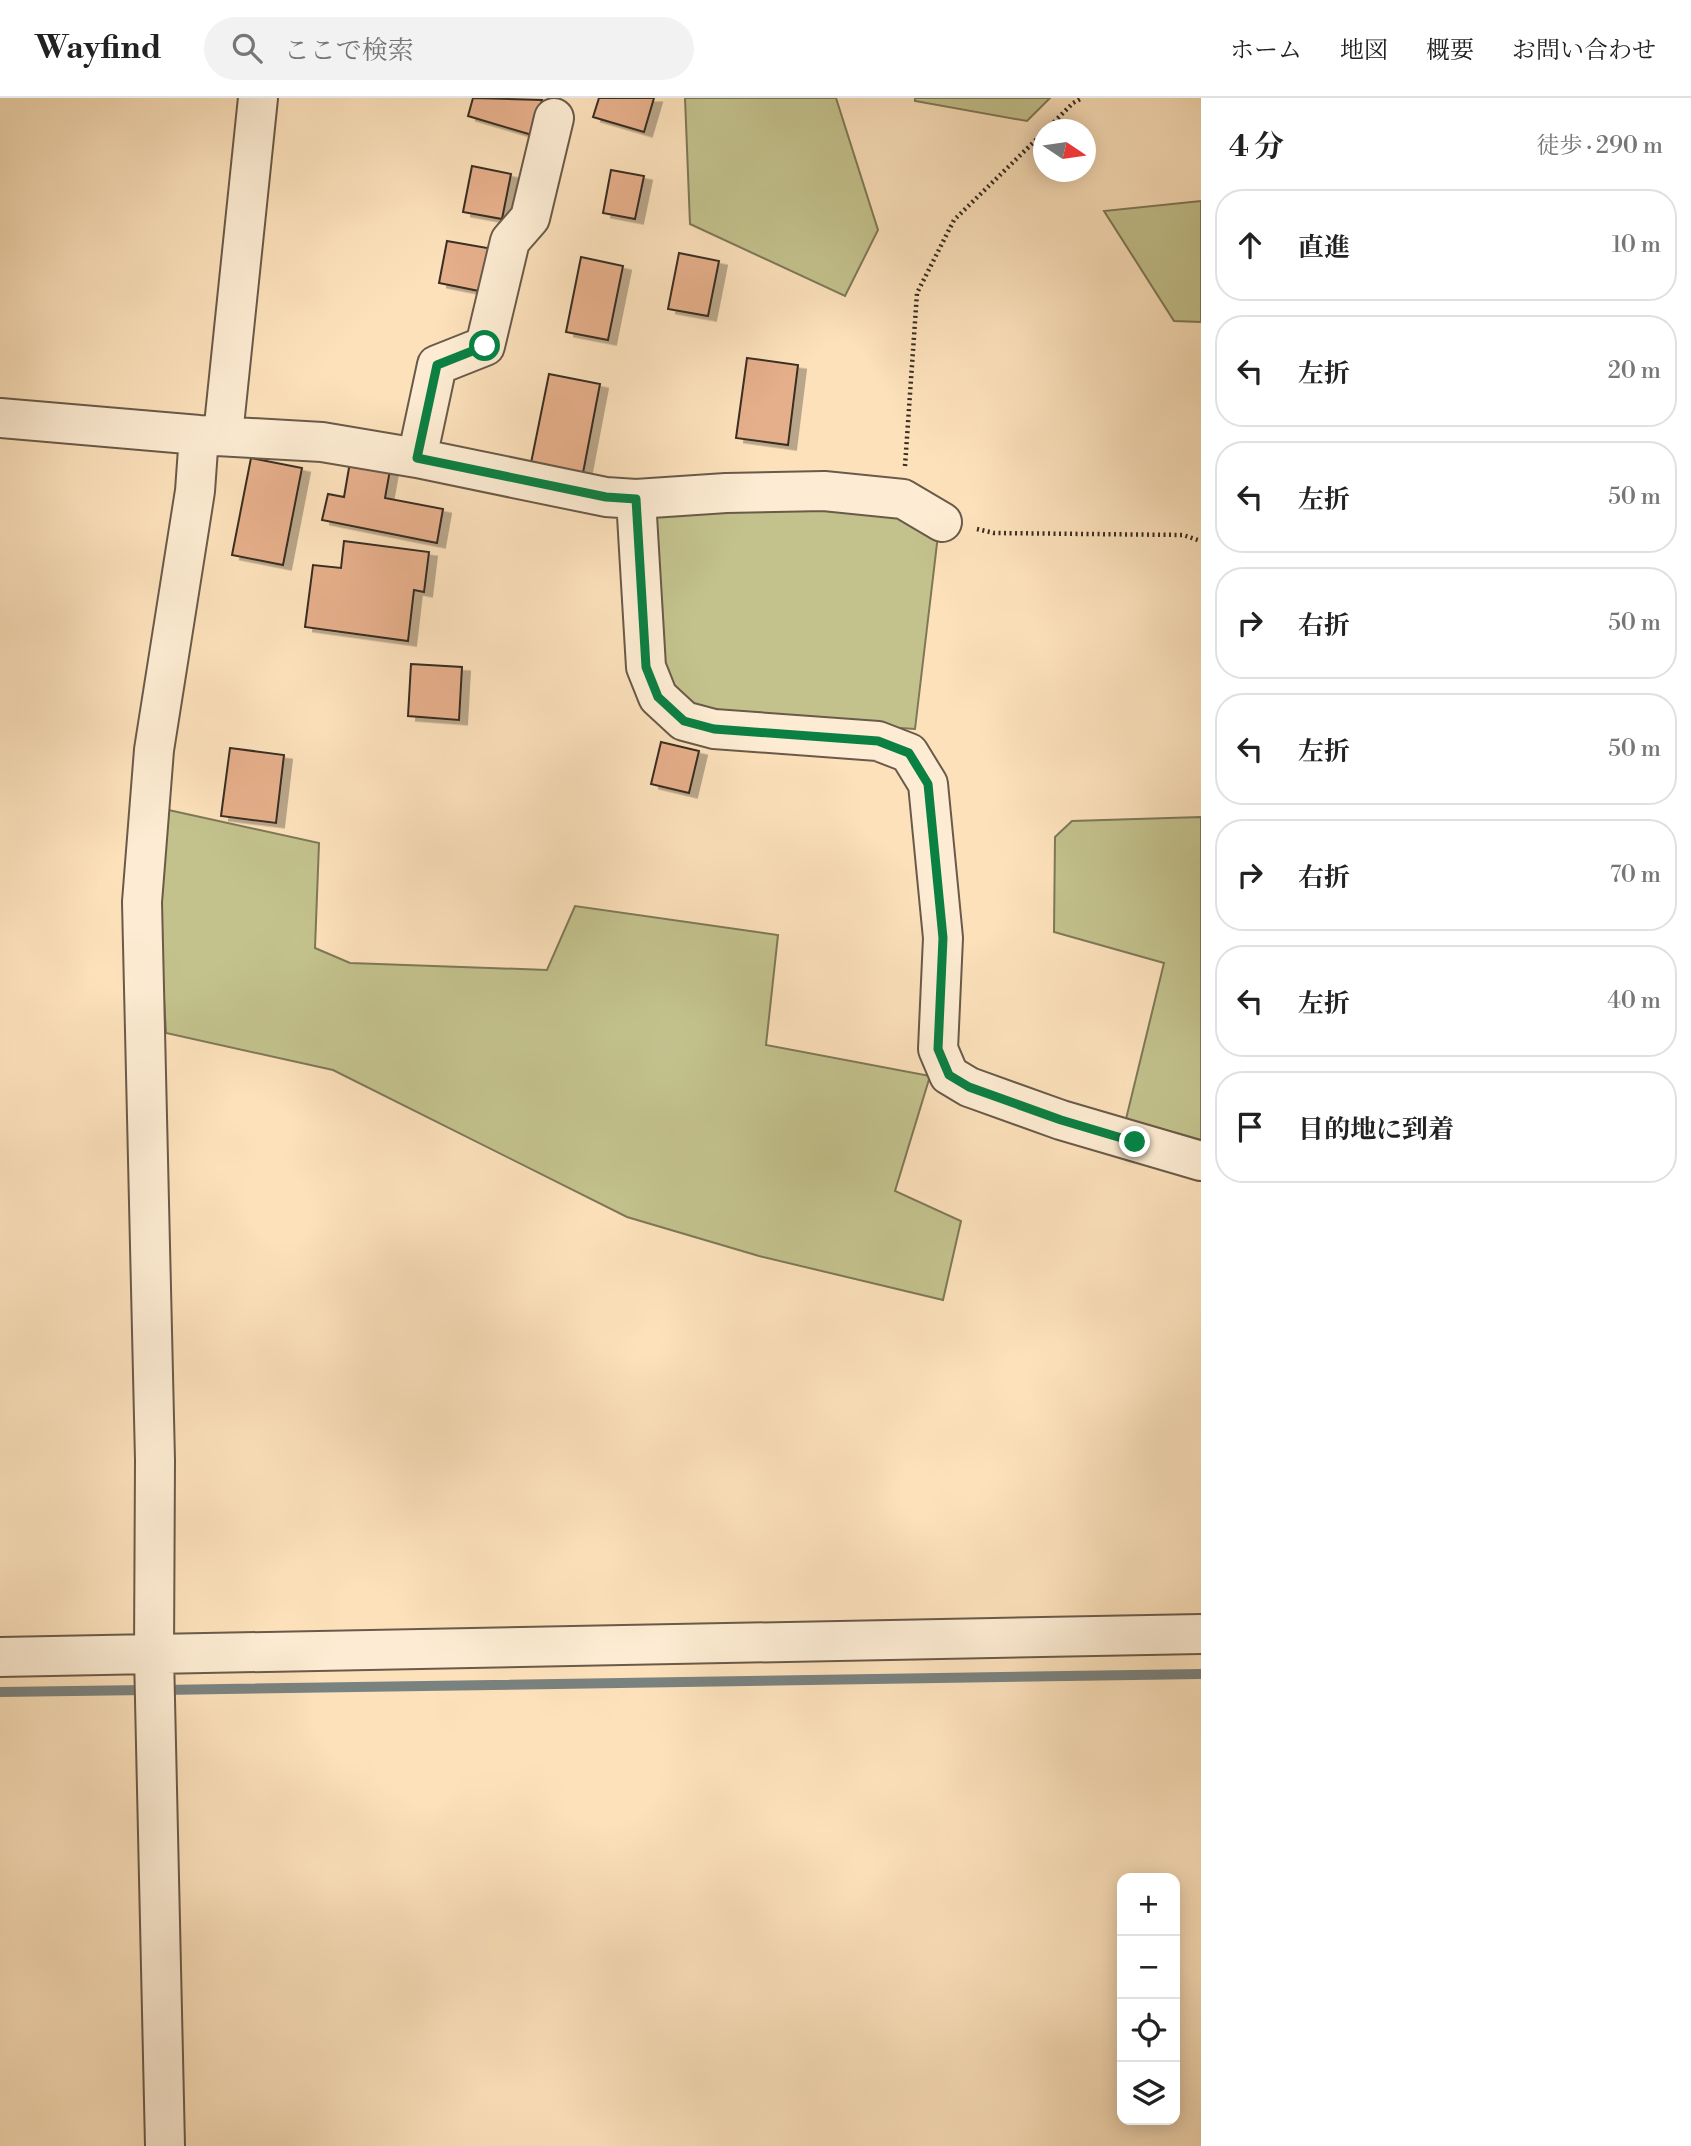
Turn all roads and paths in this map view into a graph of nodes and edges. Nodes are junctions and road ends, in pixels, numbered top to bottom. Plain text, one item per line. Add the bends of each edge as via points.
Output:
1 (258, 98) edge
2 (1082, 98) edge
3 (554, 118) dead end
4 (1057, 119) edge
5 (1033, 143) edge
6 (0, 418) edge
7 (211, 435) junction
8 (417, 458) junction
9 (636, 499) junction
10 (903, 499) junction
11 (942, 522) joint
12 (1201, 541) edge
13 (1201, 1161) edge
14 (1201, 1634) edge
15 (154, 1655) junction
16 (0, 1657) edge
17 (165, 2146) edge

1 - 7 street
2 - 4 path
3 - 8 street via 530,218 510,241 485,346 437,365
5 - 10 path via 954,220 917,293
6 - 7 street
7 - 8 street via 322,442
7 - 15 street via 195,491 153,750 142,902 155,1460
8 - 9 street via 606,497
9 - 10 street via 824,491
9 - 13 street via 646,667 658,697 684,721 714,729 878,741 909,753 928,784 943,938 938,1049 949,1075 969,1087 1061,1120
10 - 11 street
11 - 12 path via 994,533 1183,535
14 - 15 street
15 - 16 street
15 - 17 street

